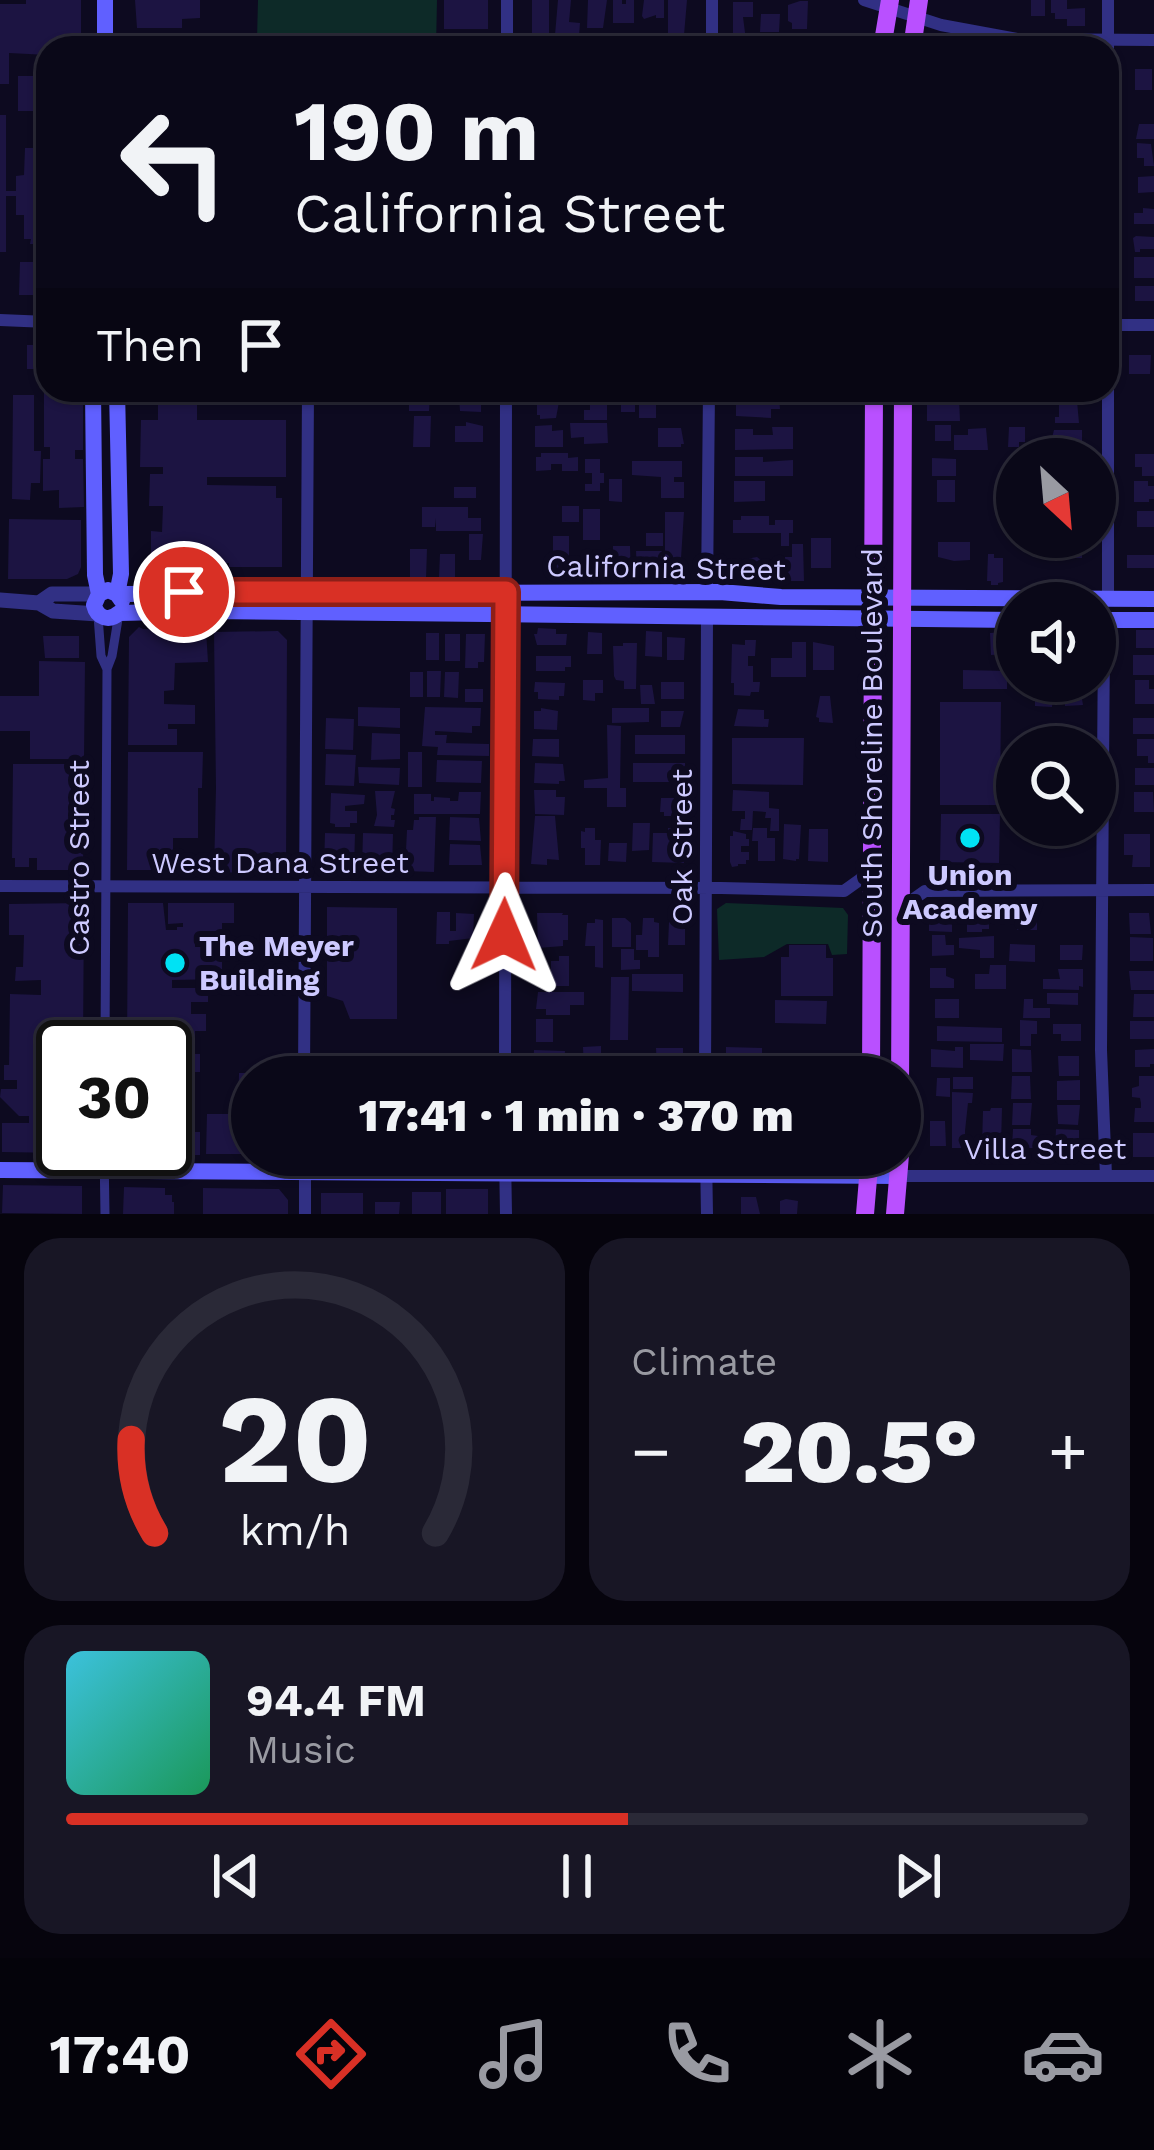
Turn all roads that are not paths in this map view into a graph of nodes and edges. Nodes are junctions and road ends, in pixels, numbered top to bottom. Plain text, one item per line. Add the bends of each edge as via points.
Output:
1 (105, 0) edge
2 (507, 0) edge
3 (712, 0) edge
4 (864, 0) edge
5 (1108, 0) edge
6 (889, 4) edge
7 (918, 8) edge
8 (105, 36) edge
9 (507, 36) edge
10 (712, 36) edge
11 (884, 36) edge
12 (999, 36) edge
13 (1108, 36) edge
14 (1119, 40) edge
15 (1154, 40) edge
16 (0, 320) edge
17 (36, 322) edge
18 (1119, 325) edge
19 (1154, 325) edge
20 (93, 402) edge
21 (117, 402) edge
22 (308, 402) edge
23 (506, 402) edge
24 (709, 402) edge
25 (874, 402) edge
26 (903, 402) edge
27 (1108, 402) edge
28 (1108, 582) edge
29 (506, 592) junction
30 (707, 592) junction
31 (308, 593) junction
32 (108, 594) junction
33 (873, 597) junction
34 (902, 597) junction
35 (996, 598) edge
36 (1116, 599) edge
37 (1154, 599) edge
38 (0, 600) edge
39 (39, 603) junction
40 (119, 613) junction
41 (307, 613) junction
42 (98, 614) junction
43 (506, 615) junction
44 (707, 618) junction
45 (873, 618) junction
46 (902, 618) junction
47 (996, 620) edge
48 (1116, 620) edge
49 (1154, 620) edge
50 (107, 668) junction
51 (1104, 702) edge
52 (872, 871) junction
53 (901, 871) junction
54 (0, 886) edge
55 (106, 886) junction
56 (305, 888) junction
57 (506, 888) junction
58 (706, 888) junction
59 (848, 890) junction
60 (1104, 890) junction
61 (1154, 890) edge
62 (925, 891) junction
63 (901, 908) junction
64 (872, 911) junction
65 (105, 1020) edge
66 (304, 1056) edge
67 (505, 1056) edge
68 (705, 1056) edge
69 (871, 1056) edge
70 (900, 1056) edge
71 (231, 1166) edge
72 (192, 1167) edge
73 (0, 1170) edge
74 (36, 1170) edge
75 (104, 1176) edge
76 (305, 1176) edge
77 (505, 1176) edge
78 (707, 1176) edge
79 (869, 1176) edge
80 (899, 1176) edge
81 (921, 1176) edge
82 (1106, 1176) junction
83 (1154, 1176) edge
84 (104, 1214) edge
85 (305, 1214) edge
86 (506, 1214) edge
87 (707, 1214) edge
88 (865, 1214) edge
89 (895, 1214) edge

1 - 8 main road
2 - 9 street
3 - 10 street
4 - 6 street
5 - 13 street
6 - 7 street
6 - 11 main road
7 - 12 street
14 - 15 street
16 - 17 street
18 - 19 street
20 - 32 main road, Castro Street via 95,575
21 - 32 main road, Castro Street via 121,574
22 - 31 street
23 - 29 street
24 - 30 street
25 - 33 main road, South Shoreline Boulevard
26 - 34 main road, South Shoreline Boulevard
27 - 28 street
29 - 30 main road, California Street
29 - 31 main road, California Street
29 - 43 street
30 - 33 main road, California Street
31 - 32 main road, California Street
31 - 41 street
32 - 39 street, California Street via 52,594
32 - 40 main road, Castro Street via 122,604
32 - 42 main road, Castro Street via 94,603
33 - 34 main road, California Street
33 - 45 main road, South Shoreline Boulevard
34 - 35 main road, California Street
34 - 46 main road, South Shoreline Boulevard
36 - 37 main road, California Street
38 - 39 street, California Street
39 - 42 street, California Street
40 - 41 main road, California Street
40 - 42 main road, California Street
40 - 50 street, Castro Street
41 - 43 main road, California Street
41 - 56 street
42 - 50 street, Castro Street
43 - 44 main road, California Street
43 - 57 street
44 - 45 main road, California Street
44 - 58 street, Oak Street
45 - 46 main road, California Street
45 - 52 main road, South Shoreline Boulevard
46 - 47 main road, California Street
46 - 53 main road, South Shoreline Boulevard
48 - 49 main road
50 - 55 street, Castro Street
51 - 60 street
52 - 59 street
52 - 64 main road, South Shoreline Boulevard
53 - 62 street
53 - 63 main road, South Shoreline Boulevard
54 - 55 street, West Dana Street
55 - 56 street, West Dana Street
55 - 65 street, Castro Street
56 - 57 street, West Dana Street
56 - 66 street
57 - 58 street, West Dana Street
57 - 67 street
58 - 59 street, West Dana Street
58 - 68 street, Oak Street
59 - 64 street
60 - 61 street
60 - 62 street
60 - 82 street
62 - 63 street
63 - 70 main road, South Shoreline Boulevard
64 - 69 main road, South Shoreline Boulevard
71 - 72 main road, Villa Street
73 - 74 main road, Villa Street
75 - 84 street
76 - 85 street
77 - 86 street
78 - 87 street
79 - 88 main road
80 - 89 main road
81 - 82 street, Villa Street
82 - 83 street, Villa Street

